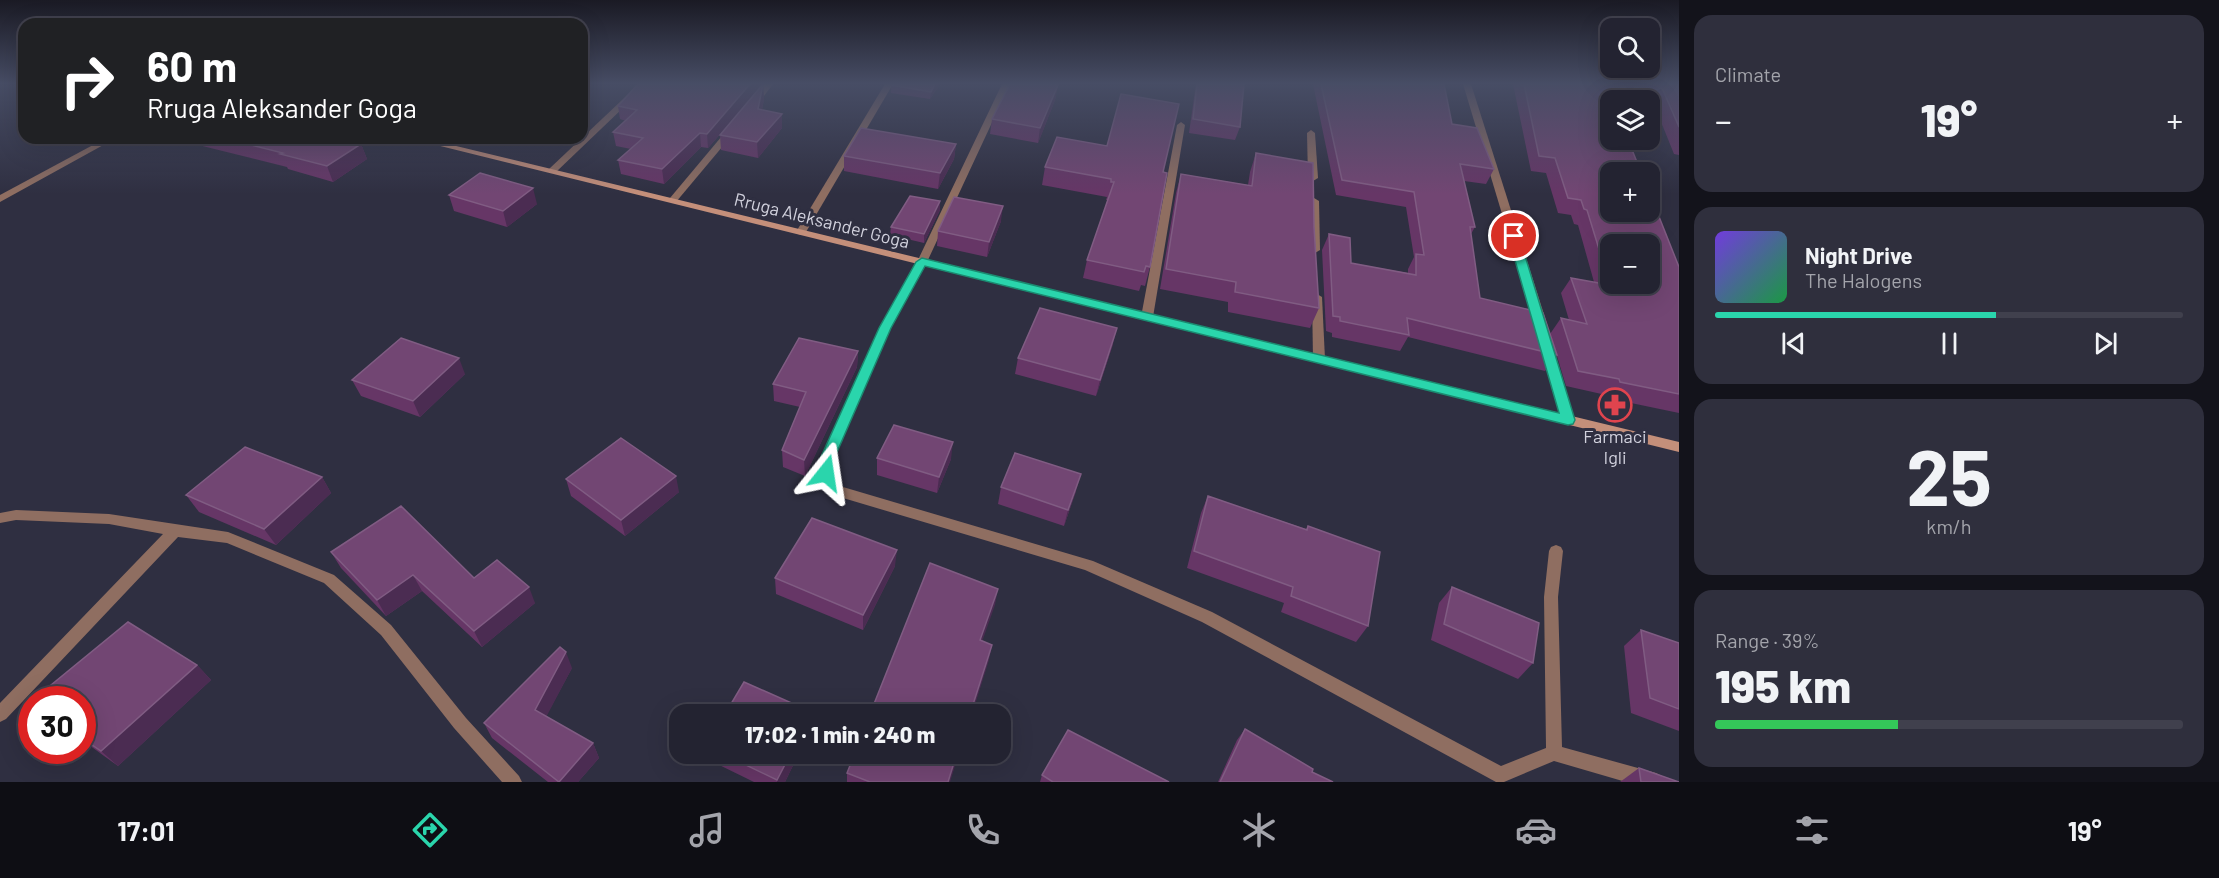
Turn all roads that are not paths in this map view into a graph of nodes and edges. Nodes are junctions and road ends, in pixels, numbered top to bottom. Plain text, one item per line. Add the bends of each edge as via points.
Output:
1 (605, 120) edge
2 (740, 120) edge
3 (867, 120) edge
4 (989, 120) edge
5 (1478, 120) edge
6 (1181, 125) edge
7 (1311, 133) dead end
8 (588, 137) edge
9 (101, 144) edge
10 (437, 144) edge
11 (581, 144) edge
12 (552, 171) junction
13 (0, 199) edge
14 (673, 200) junction
15 (801, 232) junction
16 (922, 262) junction
17 (1316, 264) edge
18 (1316, 288) edge
19 (1147, 317) junction
20 (1319, 359) junction
21 (1568, 420) junction
22 (1679, 447) edge
23 (0, 518) edge
24 (175, 531) junction
25 (1556, 551) dead end
26 (0, 714) edge
27 (1554, 753) junction
28 (513, 782) edge
29 (1656, 782) edge

1 - 8 street
2 - 14 street
3 - 15 street
4 - 16 street
5 - 21 street
6 - 19 street
7 - 17 street
9 - 13 street
10 - 12 main road, Rruga Aleksander Goga
11 - 12 street
12 - 14 main road, Rruga Aleksander Goga
14 - 15 main road, Rruga Aleksander Goga
15 - 16 main road, Rruga Aleksander Goga
16 - 19 main road, Rruga Aleksander Goga
16 - 27 street via 885,328 827,459 826,473 838,491 1088,565 1207,617 1500,775
18 - 20 street
19 - 20 main road, Rruga Aleksander Goga
20 - 21 main road, Rruga Aleksander Goga
21 - 22 main road, Rruga Aleksander Goga
23 - 24 street via 16,515 110,519
24 - 26 street
24 - 28 street via 228,538 329,579 386,630
25 - 27 street via 1551,597
27 - 29 street

